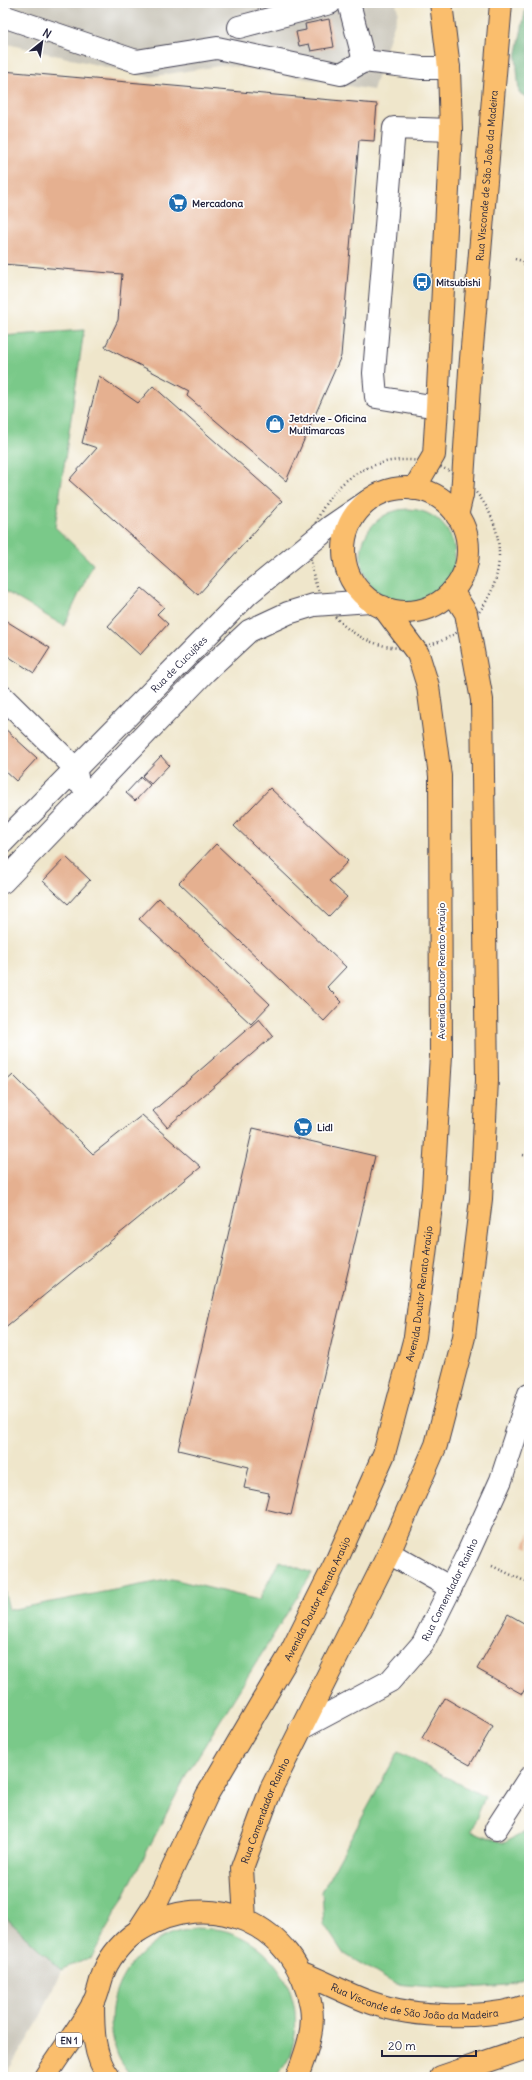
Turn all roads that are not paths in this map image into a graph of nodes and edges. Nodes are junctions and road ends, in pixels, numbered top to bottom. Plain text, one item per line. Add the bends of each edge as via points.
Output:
1 (330, 3) edge
2 (350, 3) edge
3 (441, 3) edge
4 (501, 3) edge
5 (3, 16) edge
6 (239, 27) dead end
7 (364, 61) junction
8 (449, 68) junction
9 (451, 130) junction
10 (437, 407) junction
11 (414, 489) junction
12 (368, 501) junction
13 (457, 516) junction
14 (452, 591) junction
15 (377, 604) junction
16 (3, 697) edge
17 (75, 768) junction
18 (81, 802) junction
19 (3, 842) edge
20 (3, 882) edge
21 (529, 1394) edge
22 (389, 1553) junction
23 (451, 1588) junction
24 (300, 1729) junction
25 (529, 1778) edge
26 (496, 1829) dead end
27 (245, 1919) junction
28 (138, 1931) junction
29 (302, 1973) junction
30 (93, 2003) junction
31 (529, 2005) edge
32 (529, 2047) edge
33 (45, 2077) edge
34 (109, 2077) edge
35 (297, 2077) edge
36 (441, 2077) edge

1 - 6 street
2 - 7 street
3 - 8 main road
4 - 13 main road, Rua Visconde de São João da Madeira via 462,495
5 - 7 street via 136,60 217,48 341,74
7 - 8 street via 422,68
8 - 9 main road
9 - 10 main road
9 - 10 street via 394,128 374,373 376,397
10 - 11 main road via 434,454
11 - 12 main road, Avenida Doutor Renato Araújo via 390,490
11 - 13 main road, Avenida Doutor Renato Araújo via 431,493 446,503
12 - 15 main road, Avenida Doutor Renato Araújo via 350,523 344,550 345,563 354,585
12 - 17 street, Rua de Cucujães via 311,542 248,594
13 - 14 main road, Avenida Doutor Renato Araújo via 465,532 467,549 465,567
14 - 15 main road, Avenida Doutor Renato Araújo via 438,603 420,610 402,611
14 - 22 main road via 466,613 482,700 487,1080 481,1199 464,1337 438,1438
15 - 18 street via 324,604 288,613 249,632 205,672
15 - 28 main road, Avenida Doutor Renato Araújo via 418,654 428,686 440,776 441,1031 433,1189 415,1337 384,1454 335,1564 289,1656 207,1795 158,1900
16 - 17 street
17 - 18 street
17 - 19 street, Rua de Cucujães
18 - 20 street
21 - 23 street, Rua Comendador Rainho via 501,1480
22 - 23 street
22 - 24 main road
23 - 24 street, Rua Comendador Rainho via 423,1643 390,1681
24 - 27 main road, Rua Comendador Raínho via 271,1789 242,1868
25 - 26 street
27 - 28 main road via 209,1911 172,1915
27 - 29 main road via 273,1937 287,1951
28 - 30 main road via 119,1948 105,1969
29 - 31 main road, Rua Visconde de São João da Madeira via 372,2003 405,2012 473,2016
29 - 35 main road via 312,2008 310,2045
30 - 33 main road, EN 1
30 - 34 main road via 94,2038
32 - 36 main road

